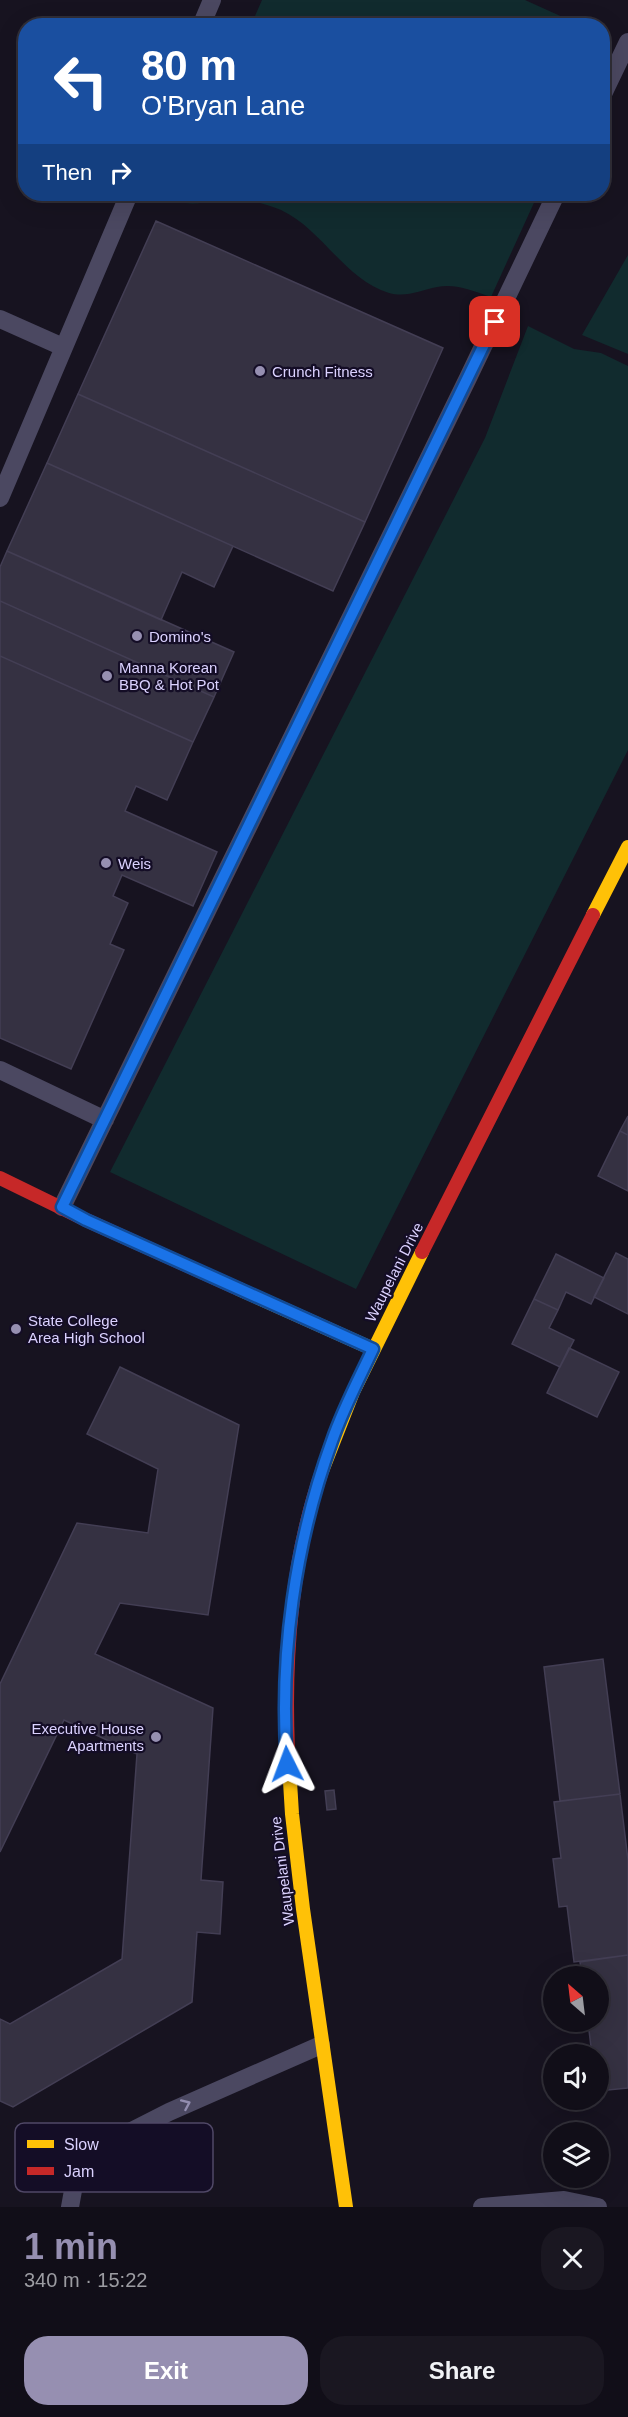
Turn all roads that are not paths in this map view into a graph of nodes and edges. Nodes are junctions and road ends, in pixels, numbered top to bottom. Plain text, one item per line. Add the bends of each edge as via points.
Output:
1 (212, 0) edge
2 (204, 18) edge
3 (628, 42) edge
4 (610, 79) edge
5 (126, 201) edge
6 (553, 201) edge
7 (0, 319) edge
8 (63, 346) junction
9 (0, 498) edge
10 (628, 847) edge
11 (0, 1070) edge
12 (105, 1120) junction
13 (0, 1178) edge
14 (62, 1207) junction
15 (373, 1349) junction
16 (321, 2045) junction
17 (147, 2123) edge
18 (73, 2192) edge
19 (70, 2207) edge
20 (346, 2207) edge
21 (482, 2207) edge
22 (598, 2207) edge

1 - 2 lane
3 - 4 lane
5 - 8 lane
6 - 12 lane
7 - 8 lane
8 - 9 lane
10 - 15 street, Waupelani Drive
11 - 12 lane
12 - 14 lane
13 - 14 street
14 - 15 street
15 - 16 street, Waupelani Drive via 332,1439 311,1505 297,1572 290,1638 286,1703 288,1776
17 -> 16 lane
16 - 20 street, Waupelani Drive
19 -> 18 lane
21 - 22 lane via 564,2200

